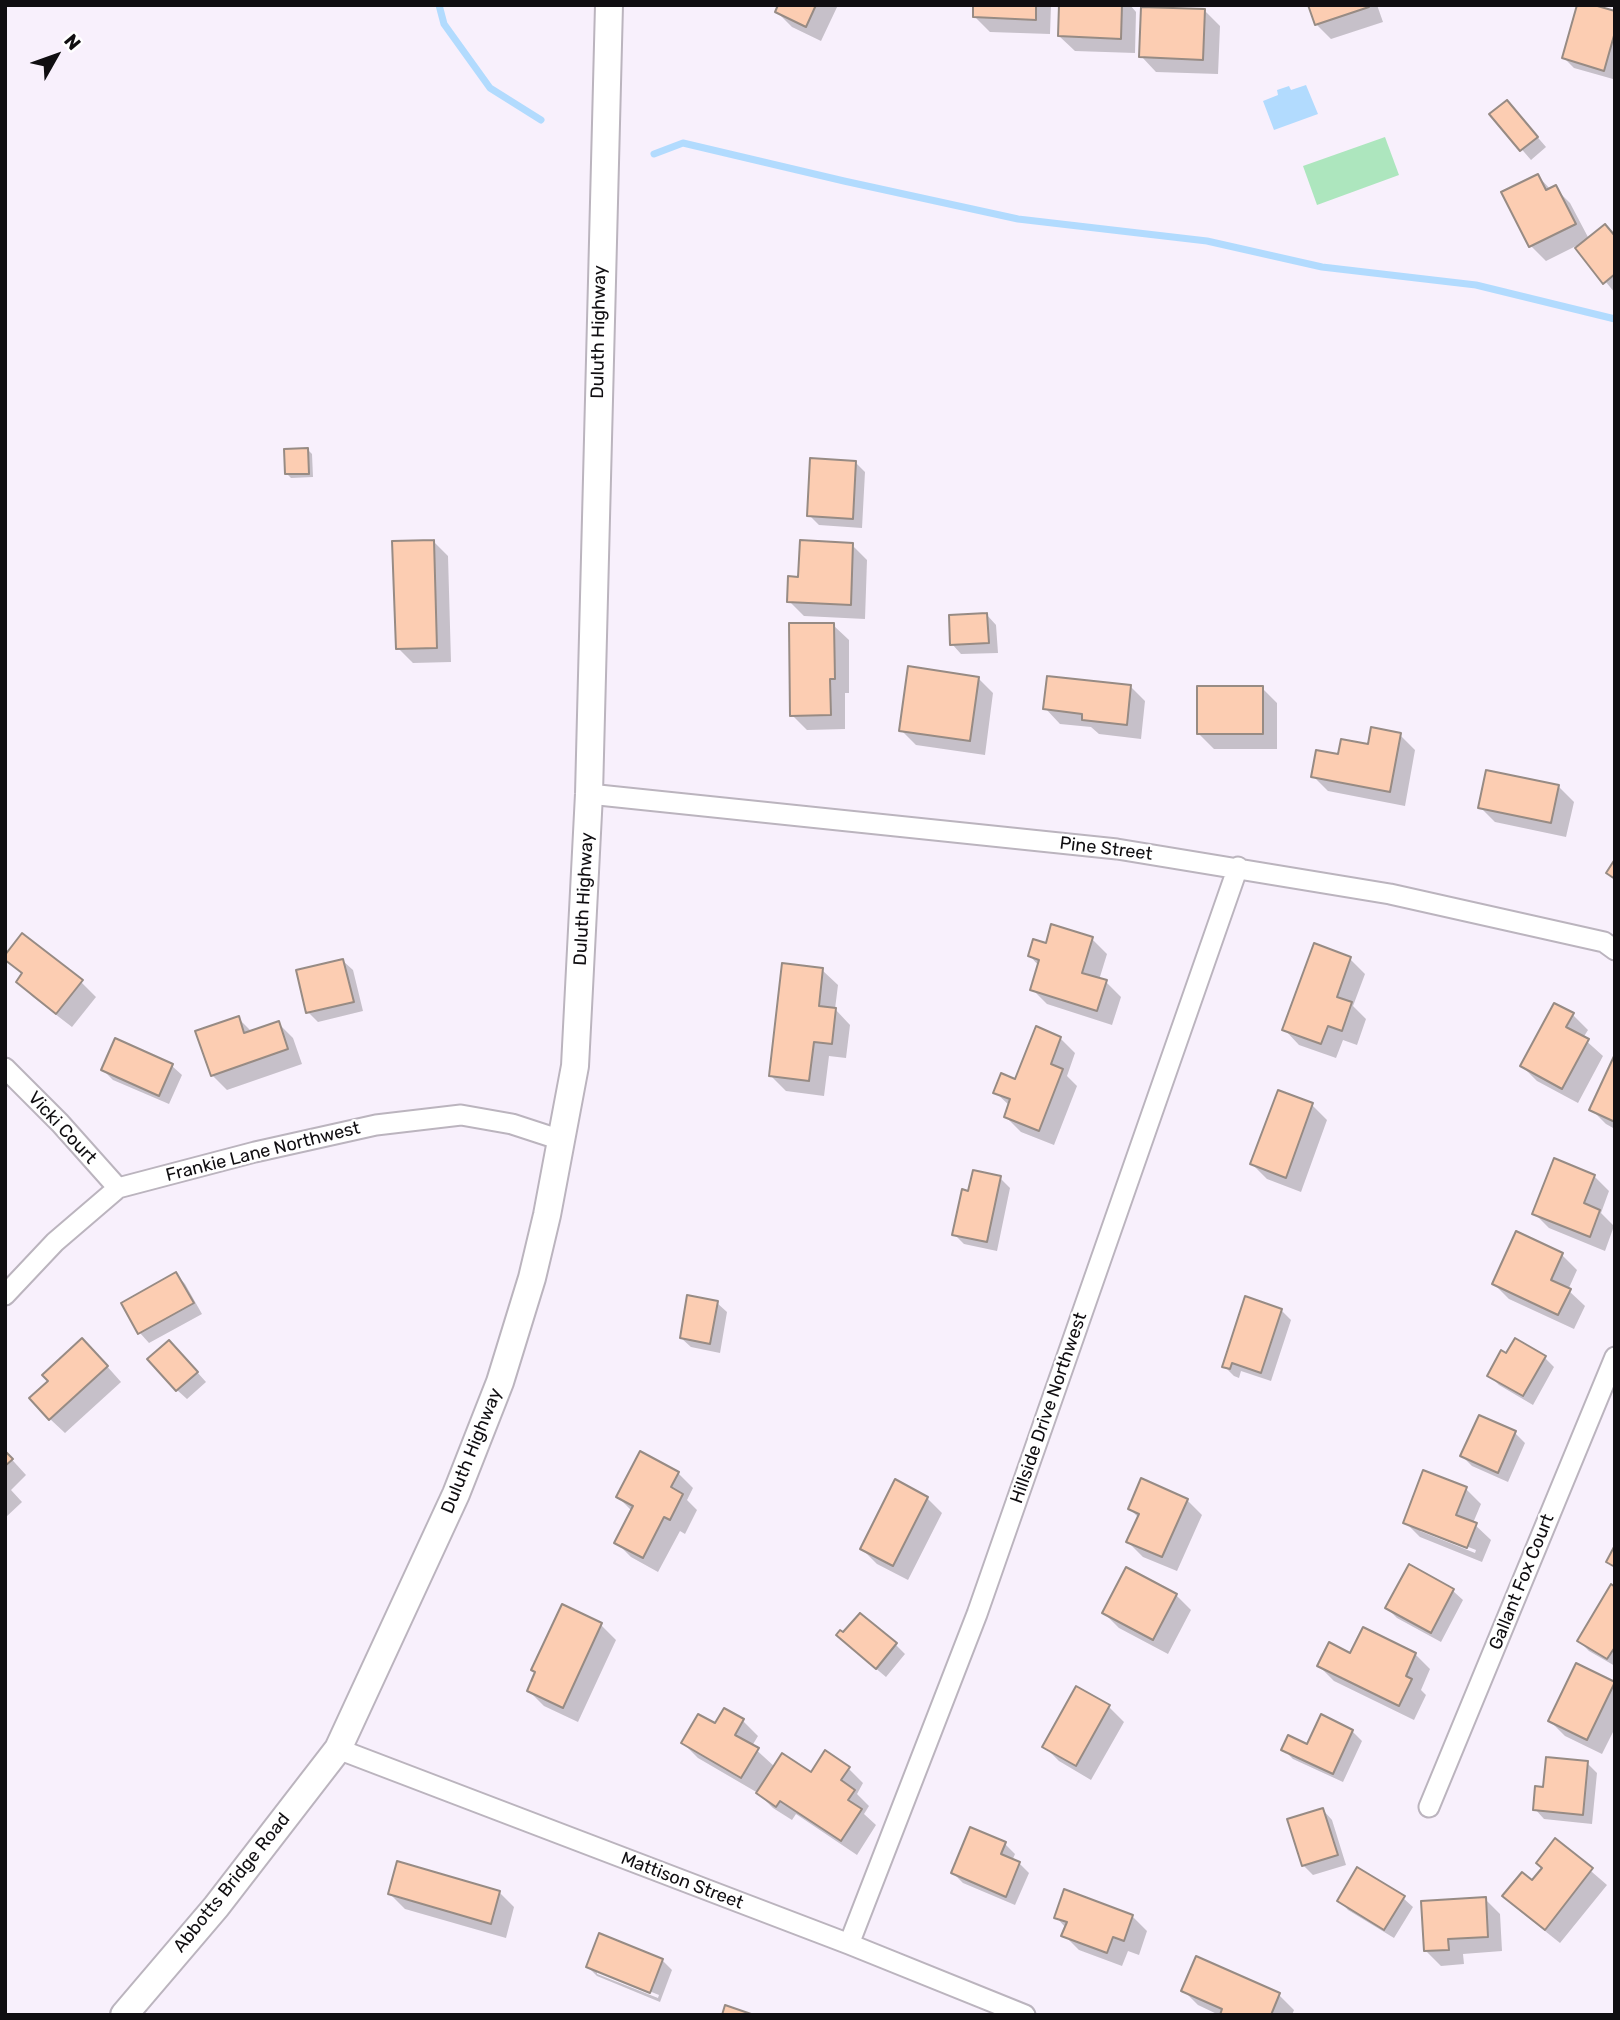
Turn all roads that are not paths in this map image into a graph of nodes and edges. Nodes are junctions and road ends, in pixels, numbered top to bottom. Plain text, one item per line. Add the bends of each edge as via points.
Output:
1 (609, 5) edge
2 (589, 794) junction
3 (1238, 867) junction
4 (1615, 950) edge
5 (5, 1068) edge
6 (561, 1140) junction
7 (118, 1188) junction
8 (5, 1295) edge
9 (1615, 1357) edge
10 (338, 1749) junction
11 (1429, 1807) dead end
12 (849, 1944) junction
13 (124, 2015) edge
14 (1025, 2015) edge

1 - 2 main road, Duluth Highway
2 - 3 street, Pine Street via 1117,849
2 - 6 main road, Duluth Highway via 575,1066
3 - 4 street, Pine Street via 1401,897 1604,942
3 - 12 street, Hillside Drive Northwest via 977,1614
5 - 7 street, Vicki Court
6 - 7 street, Frankie Lane Northwest via 512,1124 461,1115 376,1125
6 - 10 main road, Duluth Highway via 532,1278 499,1382 456,1494
7 - 8 street, Frankie Lane Northwest via 55,1242
9 - 11 street, Gallant Fox Court
10 - 12 street, Mattison Street
10 - 13 main road, Abbotts Bridge Road via 216,1907
12 - 14 street, Mattison Street

